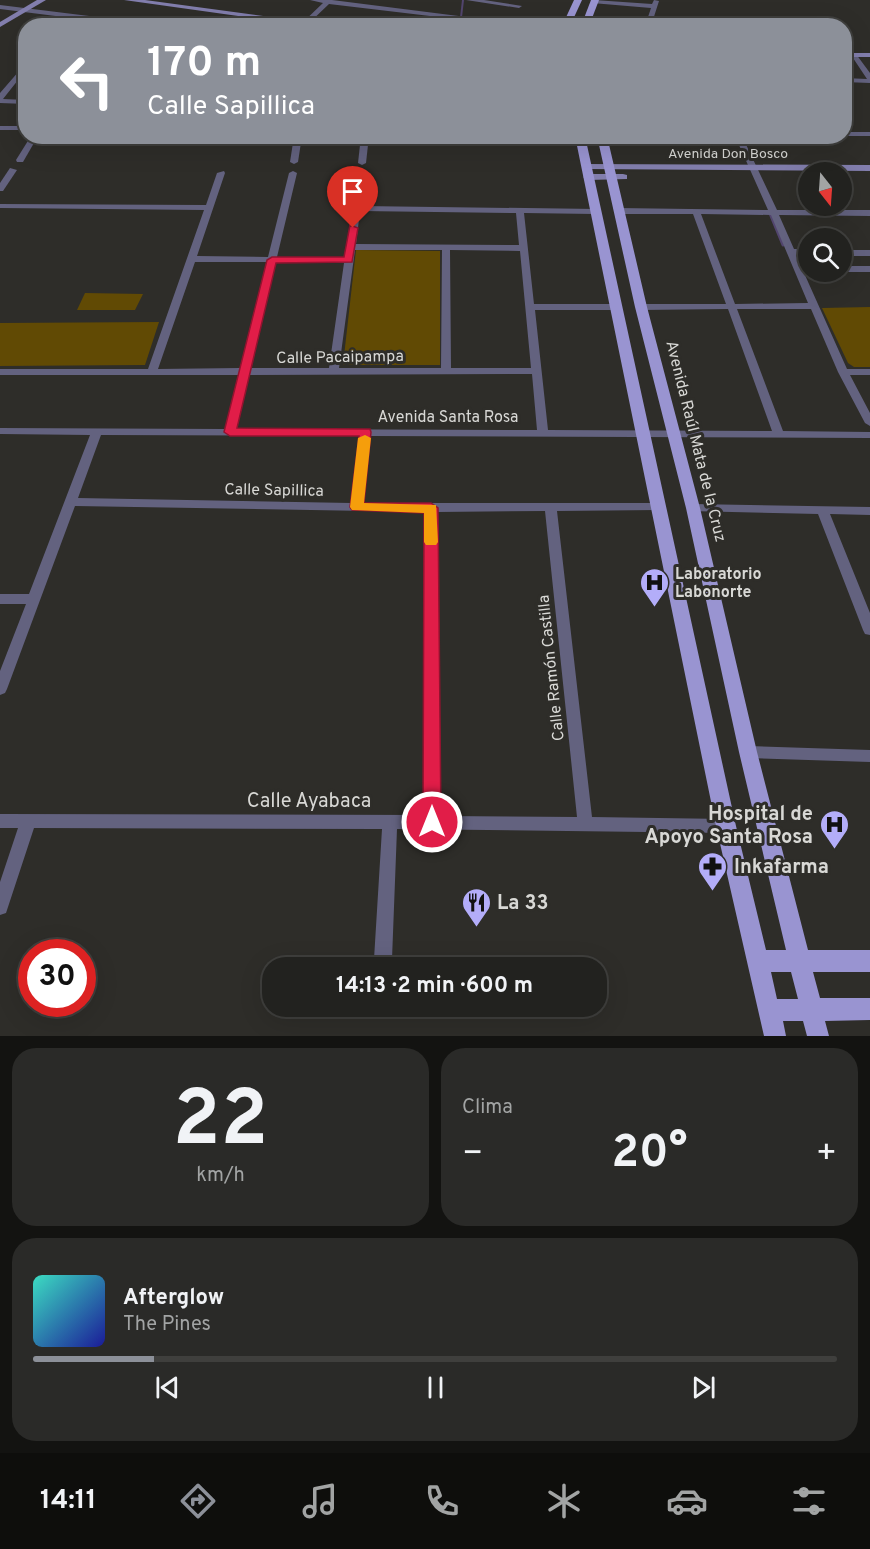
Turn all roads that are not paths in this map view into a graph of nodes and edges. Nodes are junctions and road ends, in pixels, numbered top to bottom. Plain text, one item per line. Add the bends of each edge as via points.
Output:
1 (42, 0) edge
2 (128, 0) edge
3 (313, 0) edge
4 (469, 0) edge
5 (578, 0) edge
6 (328, 1) edge
7 (595, 1) edge
8 (521, 3) edge
9 (655, 3) edge
10 (0, 7) edge
11 (460, 8) dead end
12 (25, 10) junction
13 (0, 15) edge
14 (15, 15) junction
15 (74, 16) junction
16 (459, 16) junction
17 (71, 18) edge
18 (86, 18) edge
19 (259, 18) edge
20 (310, 18) edge
21 (474, 18) edge
22 (514, 18) edge
23 (570, 18) edge
24 (588, 18) edge
25 (650, 18) edge
26 (0, 25) edge
27 (852, 55) edge
28 (870, 56) edge
29 (852, 58) edge
30 (18, 72) edge
31 (12, 78) junction
32 (18, 78) edge
33 (870, 79) edge
34 (852, 80) edge
35 (0, 100) edge
36 (18, 101) edge
37 (0, 128) edge
38 (18, 128) edge
39 (852, 134) edge
40 (870, 134) edge
41 (30, 144) edge
42 (297, 144) edge
43 (364, 144) edge
44 (582, 144) edge
45 (604, 144) edge
46 (742, 144) edge
47 (20, 159) dead end
48 (294, 162) dead end
49 (362, 163) dead end
50 (870, 168) edge
51 (13, 170) dead end
52 (587, 171) junction
53 (610, 171) junction
54 (756, 172) junction
55 (221, 173) dead end
56 (293, 173) dead end
57 (361, 174) dead end
58 (798, 176) edge
59 (852, 178) edge
60 (870, 178) edge
61 (0, 189) edge
62 (0, 206) edge
63 (208, 208) junction
64 (356, 208) junction
65 (520, 210) junction
66 (594, 211) junction
67 (618, 211) junction
68 (696, 212) junction
69 (772, 212) junction
70 (870, 213) edge
71 (350, 247) junction
72 (446, 247) junction
73 (525, 248) junction
74 (791, 252) junction
75 (798, 252) edge
76 (852, 253) edge
77 (870, 253) edge
78 (190, 259) junction
79 (272, 260) junction
80 (348, 260) junction
81 (798, 261) edge
82 (852, 268) edge
83 (870, 269) edge
84 (808, 282) edge
85 (730, 305) junction
86 (814, 306) junction
87 (531, 307) junction
88 (615, 307) junction
89 (641, 307) junction
90 (446, 369) junction
91 (334, 370) junction
92 (537, 371) junction
93 (0, 372) edge
94 (152, 372) junction
95 (245, 372) junction
96 (843, 372) junction
97 (870, 372) edge
98 (870, 423) edge
99 (0, 431) edge
100 (97, 431) junction
101 (230, 432) junction
102 (365, 432) junction
103 (543, 433) junction
104 (643, 433) junction
105 (673, 434) junction
106 (779, 434) junction
107 (870, 435) edge
108 (70, 502) junction
109 (658, 506) junction
110 (357, 507) junction
111 (551, 507) junction
112 (431, 508) junction
113 (693, 508) junction
114 (870, 511) edge
115 (823, 512) junction
116 (0, 599) edge
117 (34, 599) junction
118 (870, 630) edge
119 (0, 689) edge
120 (748, 752) junction
121 (870, 756) edge
122 (0, 821) edge
123 (28, 821) junction
124 (390, 822) junction
125 (432, 822) junction
126 (585, 824) junction
127 (726, 826) junction
128 (0, 907) edge
129 (383, 957) edge
130 (801, 960) junction
131 (756, 961) junction
132 (870, 961) edge
133 (811, 1009) junction
134 (870, 1009) edge
135 (769, 1010) junction
136 (775, 1036) edge
137 (818, 1036) edge

1 - 12 street
2 - 19 street
3 - 6 street
4 - 8 street
5 - 23 main road
6 - 16 street
6 - 20 street
7 - 9 street
7 - 24 main road
8 - 22 street
9 - 25 street
10 - 12 street
11 - 16 street
12 - 14 street
12 - 15 street
13 - 14 street
14 - 26 street
15 - 17 street
15 - 18 street
16 - 21 street
27 - 28 street
29 - 33 street
30 - 31 street
31 - 32 street
31 - 35 street
33 - 34 street
35 - 36 street
37 - 38 street
39 - 40 street
41 - 47 street
42 - 48 street
43 - 49 street
44 - 52 main road
45 - 53 main road, Avenida Raúl Mata de la Cruz
46 - 54 street
50 - 54 street, Avenida Don Bosco
51 - 61 street
52 - 53 street, Avenida Don Bosco
52 - 66 main road
53 - 54 street, Avenida Don Bosco
53 - 67 main road, Avenida Raúl Mata de la Cruz
54 - 58 street, Avenida Don Bosco
54 - 69 street
55 - 63 street
56 - 79 street
57 - 64 street
59 - 60 street
62 - 63 street
63 - 78 street
64 - 65 street
64 - 71 street
65 - 66 street
65 - 73 street
66 - 88 main road
67 - 68 street
67 - 89 main road, Avenida Raúl Mata de la Cruz
68 - 69 street
68 - 85 street
69 - 70 street
69 - 74 street
71 - 72 street
71 - 80 street
72 - 73 street
72 - 90 street
73 - 87 street
74 - 75 street
74 - 81 street
76 - 77 street
78 - 79 street
78 - 94 street
79 - 80 street
79 - 95 street
80 - 91 street
82 - 83 street
84 - 86 street
85 - 86 street
85 - 89 street
85 - 106 street
86 - 96 street
87 - 88 street
87 - 92 street
88 - 104 main road
89 - 105 main road, Avenida Raúl Mata de la Cruz
90 - 91 street, Calle Pacaipampa
90 - 92 street, Calle Pacaipampa
91 - 95 street, Calle Pacaipampa
92 - 103 street
93 - 94 street, Calle Pacaipampa
94 - 95 street, Calle Pacaipampa
95 - 101 street
96 - 97 street
96 - 98 street
99 - 100 street, Avenida Santa Rosa
100 - 101 street, Avenida Santa Rosa
100 - 108 street
101 - 102 street, Avenida Santa Rosa
102 - 103 street, Avenida Santa Rosa
102 - 110 street
103 - 104 street, Avenida Santa Rosa
104 - 105 street, Avenida Santa Rosa
104 - 109 main road
105 - 106 street, Avenida Santa Rosa
105 - 113 main road, Avenida Raúl Mata de la Cruz
106 - 107 street, Avenida Santa Rosa
108 - 110 street, Calle Sapillica
108 - 117 street
109 - 111 street, Calle Sapillica
109 - 127 main road
110 - 112 street, Calle Sapillica
111 - 112 street, Calle Sapillica
111 - 126 street, Calle Ramón Castilla
112 - 125 street
113 - 115 street
113 - 120 main road, Avenida Raúl Mata de la Cruz
114 - 115 street
115 - 118 street
116 - 117 street
117 - 119 street
120 - 121 street
120 - 130 main road, Avenida Raúl Mata de la Cruz
122 - 123 street, Calle Ayabaca
123 - 124 street, Calle Ayabaca
123 - 128 street
124 - 125 street, Calle Ayabaca
124 - 129 street
125 - 126 street, Calle Ayabaca
126 - 127 street, Calle Ayabaca
127 - 131 main road
130 - 131 main road
130 - 132 main road
130 - 133 main road, Avenida Raúl Mata de la Cruz
131 - 135 main road
133 - 134 main road
133 - 135 main road
133 - 137 main road, Avenida Raúl Mata de la Cruz
135 - 136 main road

